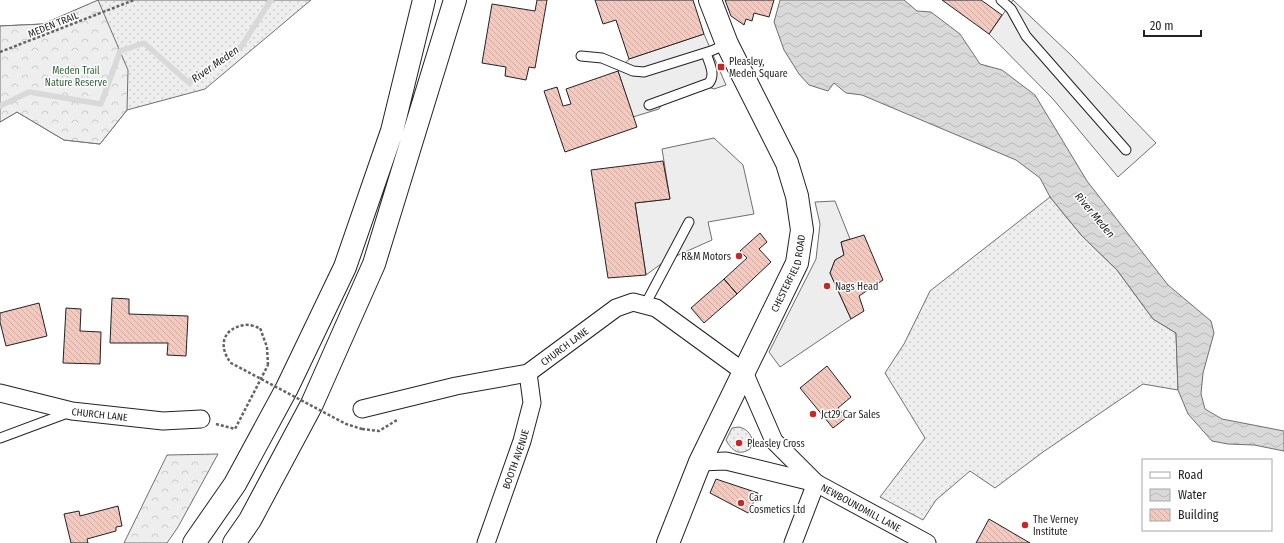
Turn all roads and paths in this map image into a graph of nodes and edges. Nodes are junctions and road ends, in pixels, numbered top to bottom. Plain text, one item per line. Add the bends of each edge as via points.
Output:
1 (134, 0) edge
2 (424, 0) edge
3 (455, 0) edge
4 (710, 0) edge
5 (1001, 0) edge
6 (727, 44) junction
7 (0, 52) edge
8 (706, 53) junction
9 (581, 56) dead end
10 (649, 105) dead end
11 (1126, 150) dead end
12 (689, 222) dead end
13 (645, 305) junction
14 (744, 372) junction
15 (528, 373) junction
16 (0, 393) edge
17 (362, 408) dead end
18 (72, 411) junction
19 (201, 420) joint
20 (362, 429) dead end
21 (0, 438) edge
22 (700, 462) junction
23 (816, 482) junction
24 (194, 543) edge
25 (234, 543) edge
26 (486, 543) edge
27 (668, 543) edge
28 (793, 543) edge
29 (927, 543) edge

1 - 7 path, MEDEN TRAIL
2 - 24 main road via 392,131 345,267 286,388 235,484
3 - 25 main road via 374,264 312,404 250,520
4 - 6 main road, CHESTERFIELD ROAD
5 - 11 lane via 1011,9 1026,36
6 - 8 lane
6 - 14 main road, CHESTERFIELD ROAD via 787,163 797,196 802,230 797,263
8 - 9 lane via 644,72 633,71 602,58
8 - 10 lane via 713,79 709,83
12 - 13 lane
13 - 14 street, CHURCH LANE via 656,308
13 - 15 street, CHURCH LANE via 633,302 616,308
14 - 22 main road, CHESTERFIELD ROAD
14 - 23 street, NEWBOUNDMILL LANE via 774,441
15 - 17 street, CHURCH LANE via 456,386
15 - 26 street, BOOTH AVENUE via 532,403 522,441
16 - 18 street, CHURCH LANE
18 - 19 street, CHURCH LANE via 163,421
18 - 21 lane
19 - 20 path, bridge via 235,429 268,365 268,347 260,328 246,324 230,330 223,341 224,354 231,363 346,424
22 - 23 street, NEWBOUNDMILL LANE via 726,461
22 - 27 main road, CHESTERFIELD ROAD
23 - 28 street
23 - 29 street, NEWBOUNDMILL LANE

